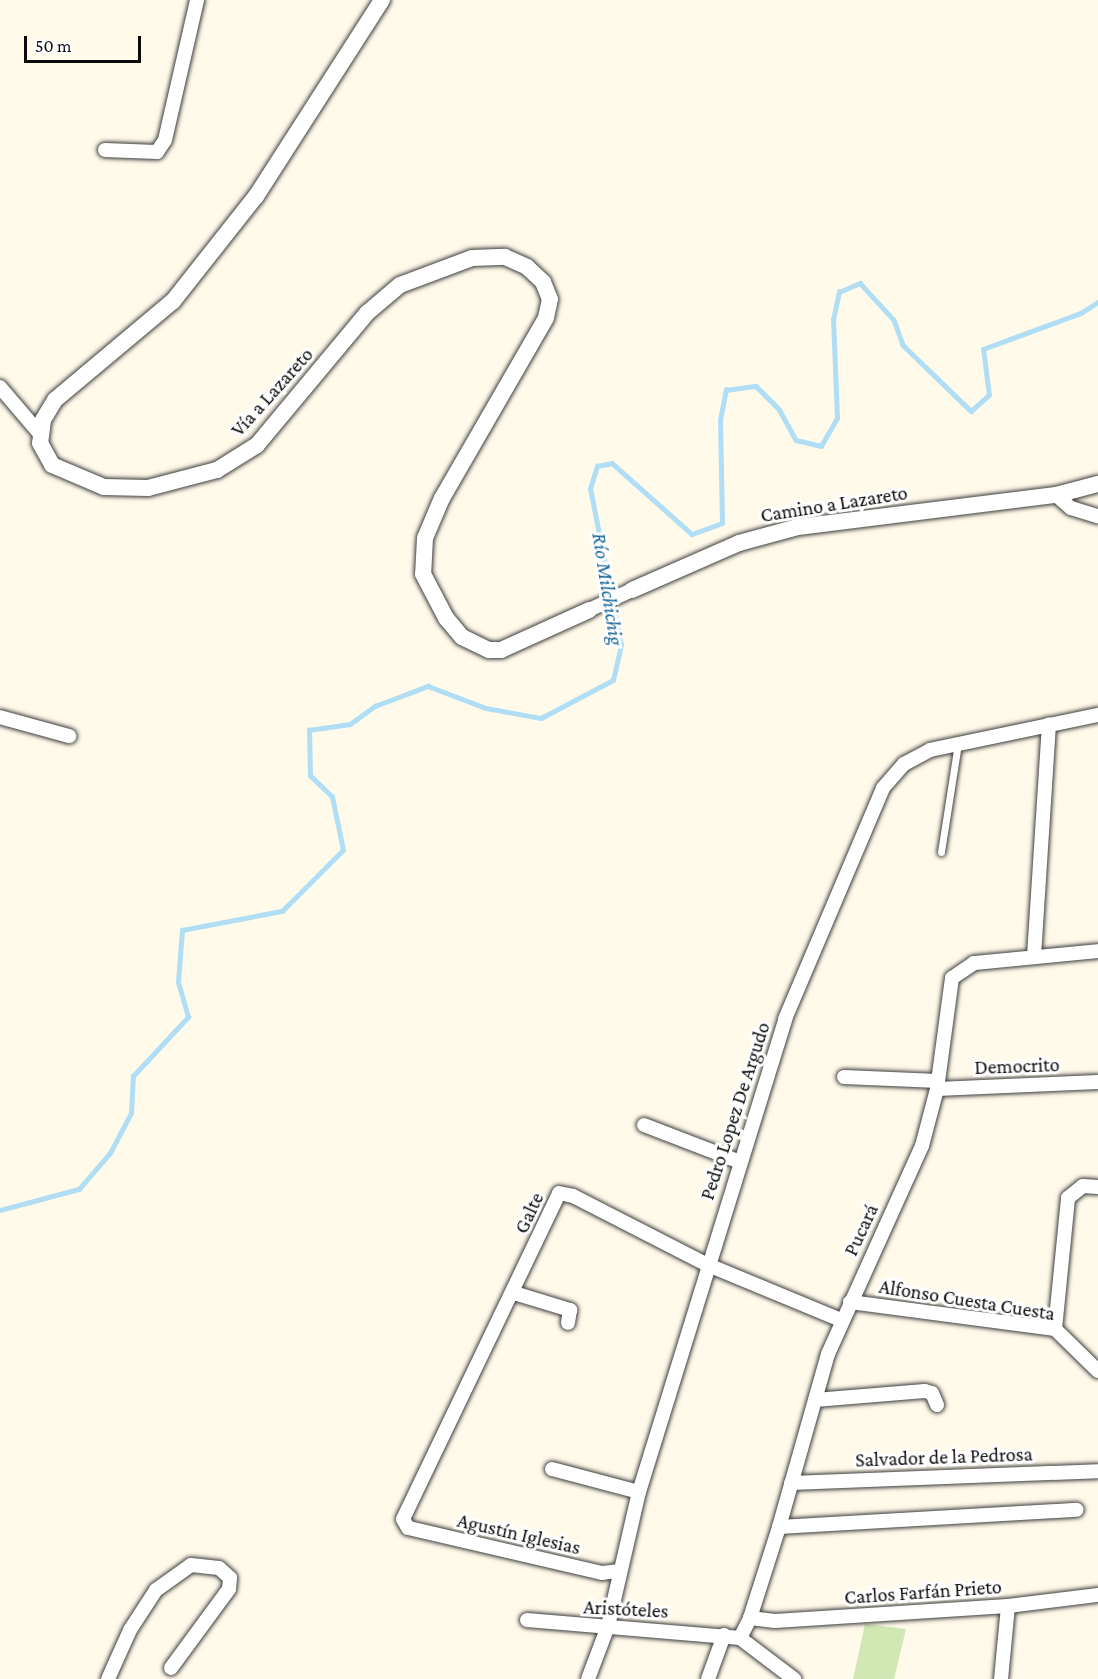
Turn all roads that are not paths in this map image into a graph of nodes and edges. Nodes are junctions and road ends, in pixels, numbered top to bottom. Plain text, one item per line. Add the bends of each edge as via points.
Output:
1 (197, 0) edge
2 (382, 0) edge
3 (105, 150) dead end
4 (0, 387) edge
5 (40, 434) junction
6 (1098, 484) edge
7 (1056, 495) junction
8 (1098, 516) edge
9 (632, 590) joint
10 (589, 610) joint
11 (1098, 715) edge
12 (0, 717) edge
13 (1049, 724) junction
14 (69, 736) dead end
15 (958, 742) junction
16 (941, 852) dead end
17 (1098, 951) edge
18 (1035, 956) junction
19 (844, 1077) dead end
20 (1098, 1082) edge
21 (938, 1085) junction
22 (644, 1125) dead end
23 (738, 1161) junction
24 (1098, 1187) edge
25 (708, 1264) junction
26 (514, 1293) junction
27 (850, 1302) junction
28 (841, 1320) junction
29 (568, 1323) dead end
30 (1055, 1329) junction
31 (1098, 1371) edge
32 (816, 1400) junction
33 (937, 1405) dead end
34 (552, 1469) dead end
35 (1098, 1471) edge
36 (791, 1483) junction
37 (639, 1492) junction
38 (1077, 1510) dead end
39 (779, 1527) junction
40 (408, 1528) joint
41 (620, 1571) junction
42 (1098, 1595) edge
43 (1008, 1606) junction
44 (750, 1618) junction
45 (527, 1620) dead end
46 (608, 1626) junction
47 (724, 1635) junction
48 (740, 1638) junction
49 (171, 1668) dead end
50 (108, 1679) edge
51 (588, 1679) edge
52 (708, 1679) edge
53 (794, 1679) edge
54 (1001, 1679) edge

1 - 3 street via 165,140 157,152
2 - 5 street via 256,196 173,300 55,400
4 - 5 street
5 - 10 street, Vía a Lazareto via 40,443 52,465 104,487 148,488 217,470 257,445 367,313 400,285 472,258 505,257 527,267 543,282 550,299 546,318 442,498 425,538 423,574 446,618 462,637 489,651 501,650
6 - 7 street, Camino a Lazareto
7 - 8 street via 1071,508
7 - 9 street, Camino a Lazareto via 798,527 739,543
9 - 10 street, Camino a Lazareto
11 - 13 street, Pedro Lopez De Argudo
12 - 14 street
13 - 15 street, Pedro Lopez De Argudo
13 - 18 street
15 - 16 lane
15 - 23 street, Pedro Lopez De Argudo via 912,758 883,788 785,1019
17 - 18 street, Pucará
18 - 21 street, Pucará via 974,963 952,978
19 - 21 street, Democrito
20 - 21 street, Democrito
21 - 27 street, Pucará via 922,1146
22 - 23 street
23 - 25 street, Pedro Lopez De Argudo
24 - 30 street via 1083,1186 1068,1198
25 - 26 street, Galte via 563,1192 556,1197
25 - 28 street, Galte
25 - 37 street, Pedro Lopez De Argudo
26 - 29 street via 570,1310
26 - 40 street, Galte via 408,1504 403,1519
27 - 28 street, Pucará
27 - 30 street, Alfonso Cuesta Cuesta
28 - 32 street, Pucará
30 - 31 street, Alfonso Cuesta Cuesta
32 - 33 street via 925,1391 932,1393
32 - 36 street, Pucará
34 - 37 street
35 - 36 street, Salvador de la Pedrosa
36 - 39 street, Pucará
37 - 41 street, Pedro Lopez De Argudo
38 - 39 street
39 - 44 street, Pucará
40 - 41 street, Agustín Iglesias via 602,1574
41 - 46 street, Pedro Lopez De Argudo
42 - 43 street, Carlos Farfán Prieto
43 - 44 street, Carlos Farfán Prieto via 775,1621
43 - 54 street
44 - 48 street, Pucará
45 - 46 street, Aristóteles via 591,1628
46 - 47 street, Aristóteles
46 - 51 street, Pedro Lopez De Argudo
47 - 48 street, Aristóteles
47 - 52 street
48 - 53 street
49 - 50 street via 229,1589 230,1578 219,1568 191,1565 156,1590 130,1630

